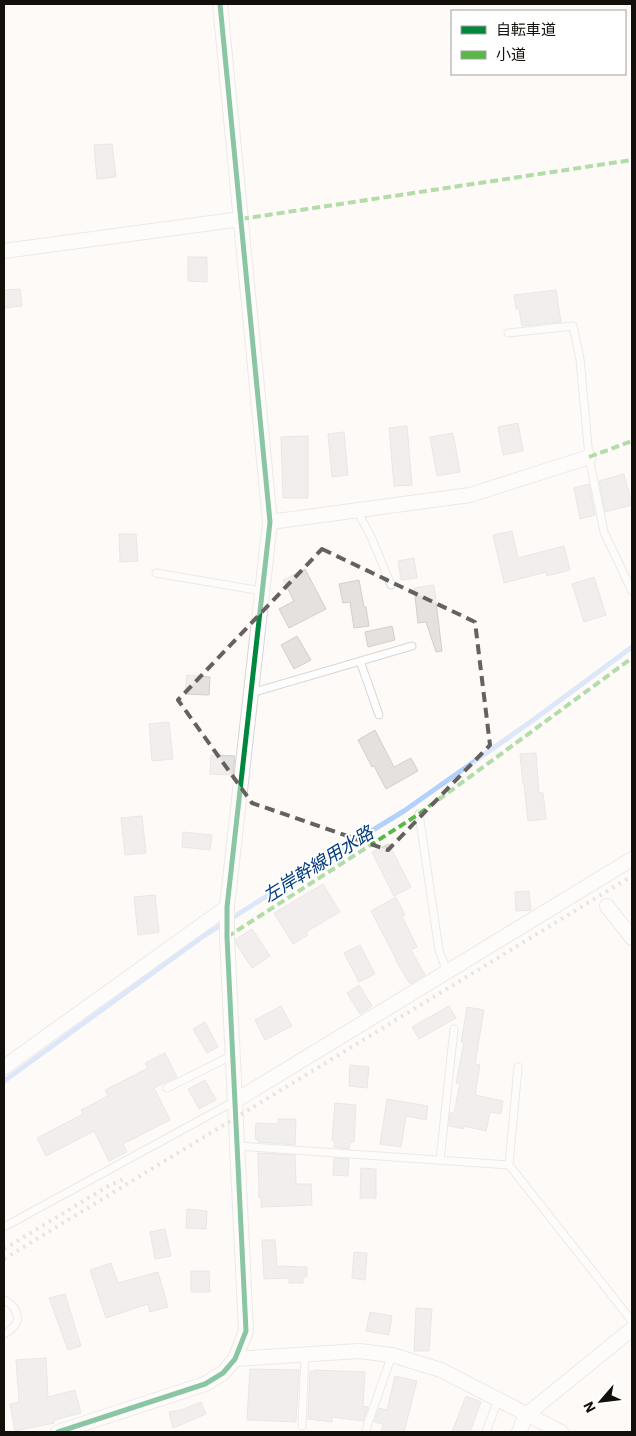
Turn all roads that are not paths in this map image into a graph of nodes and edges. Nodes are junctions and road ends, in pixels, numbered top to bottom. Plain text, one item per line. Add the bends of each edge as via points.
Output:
1 (220, 4) edge
2 (241, 219) junction
3 (4, 251) edge
4 (508, 333) dead end
5 (589, 458) junction
6 (357, 510) junction
7 (270, 522) junction
8 (156, 573) dead end
9 (391, 585) dead end
10 (262, 591) junction
11 (632, 591) edge
12 (412, 646) dead end
13 (360, 662) junction
14 (250, 693) junction
15 (378, 715) dead end
16 (419, 814) dead end
17 (632, 859) edge
18 (607, 906) dead end
19 (227, 907) junction
20 (632, 938) edge
21 (447, 973) junction
22 (454, 1029) dead end
23 (233, 1055) junction
24 (4, 1067) edge
25 (518, 1067) dead end
26 (167, 1088) dead end
27 (235, 1101) junction
28 (237, 1146) junction
29 (440, 1160) junction
30 (509, 1165) junction
31 (4, 1227) edge
32 (4, 1300) edge
33 (632, 1321) edge
34 (632, 1329) edge
35 (4, 1334) edge
36 (305, 1354) junction
37 (392, 1355) junction
38 (235, 1359) junction
39 (498, 1400) junction
40 (526, 1415) junction
41 (302, 1426) dead end
42 (65, 1431) edge
43 (366, 1432) edge
44 (486, 1432) edge
45 (518, 1432) edge
46 (561, 1432) edge

1 - 2 street
2 - 3 street
2 - 7 street
4 - 5 lane via 573,326 580,359
5 - 6 street via 470,495
5 - 11 lane via 604,532
6 - 7 street
6 - 9 lane
7 - 10 street
8 - 10 lane
10 - 14 street
12 - 13 lane
13 - 14 lane
13 - 15 lane
14 - 19 street
16 - 21 lane via 439,950
17 - 21 street
18 - 20 street
19 - 23 street
19 - 24 street
21 - 27 street
22 - 29 lane
23 - 26 lane
23 - 27 street
25 - 30 lane
27 - 28 street
27 - 31 lane
28 - 29 lane
28 - 38 street via 246,1331
29 - 30 lane
30 - 33 lane
32 - 35 lane via 17,1313 18,1321
34 - 40 street
36 - 37 street via 359,1351
36 - 38 street
36 - 41 lane
37 - 39 street via 441,1370
37 - 43 lane
38 - 42 street via 223,1373 205,1384
39 - 40 street
39 - 44 lane
40 - 45 street
40 - 46 street

